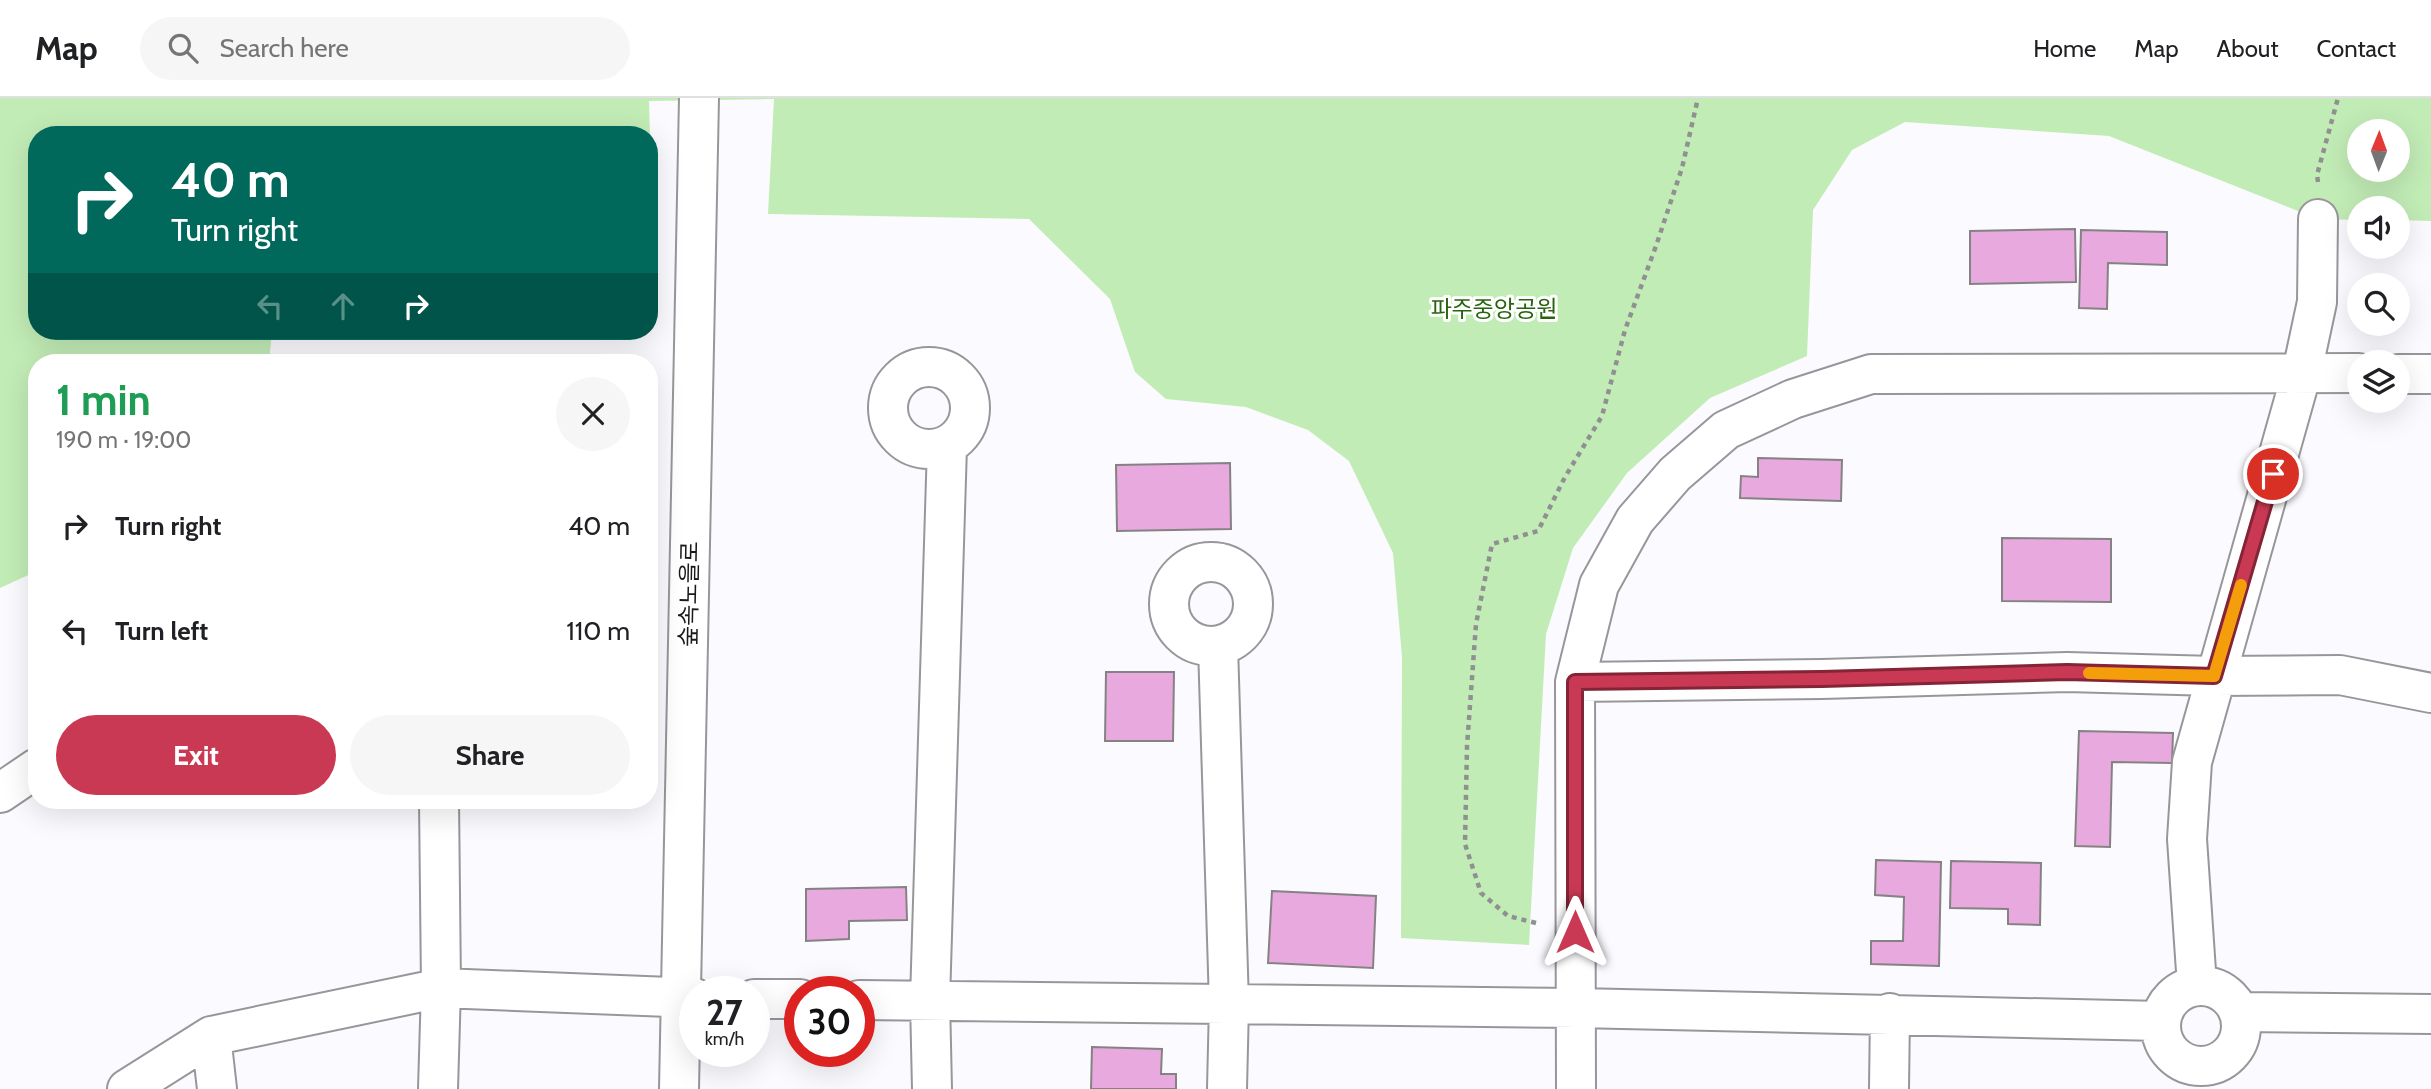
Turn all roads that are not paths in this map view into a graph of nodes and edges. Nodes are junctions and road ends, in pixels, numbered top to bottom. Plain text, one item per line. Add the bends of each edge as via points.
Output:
1 (699, 98) edge
2 (2318, 219) road end
3 (2302, 372) junction
4 (2347, 373) edge
5 (2410, 374) edge
6 (2431, 374) edge
7 (947, 446) dead end
8 (1219, 646) dead end
9 (2214, 676) junction
10 (1575, 682) junction
11 (2431, 693) edge
12 (28, 774) edge
13 (0, 793) edge
14 (439, 809) edge
15 (688, 976) edge
16 (2197, 986) junction
17 (441, 988) junction
18 (679, 998) edge
19 (875, 1000) edge
20 (930, 1000) junction
21 (1228, 1004) junction
22 (1577, 1008) junction
23 (2239, 1012) junction
24 (1890, 1013) junction
25 (2431, 1014) edge
26 (2161, 1021) junction
27 (211, 1036) junction
28 (681, 1067) edge
29 (2199, 1077) edge
30 (127, 1089) edge
31 (217, 1089) edge
32 (438, 1089) edge
33 (679, 1089) edge
34 (932, 1089) edge
35 (1227, 1089) edge
36 (1576, 1089) edge
37 (1889, 1089) edge

1 - 15 street, 숲속노을로
2 - 3 street via 2317,302
3 - 4 street
3 - 9 street
3 - 10 street via 1871,374 1793,399 1726,430 1675,474 1634,520 1599,585
5 - 6 street
7 - 20 street
8 - 21 street
9 - 10 street via 2067,672
9 - 11 street via 2340,675
9 - 16 street via 2192,762 2187,839
10 - 22 street
12 - 13 street
14 - 17 street
16 - 23 street via 2222,992
16 - 26 street via 2173,998
17 - 18 street
17 - 27 street
17 - 32 street
19 - 20 street
20 - 21 street
20 - 34 street
21 - 22 street
21 - 35 street
22 - 24 street
22 - 36 street
23 - 25 street
23 - 29 street via 2240,1038 2234,1049
24 - 26 street
24 - 37 street
26 - 29 street via 2167,1047
27 - 30 street
27 - 31 street
28 - 33 street, 숲속노을로

